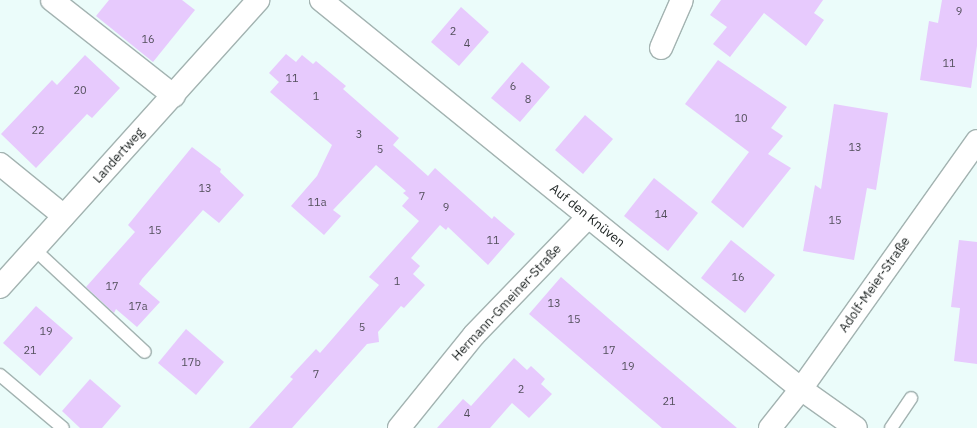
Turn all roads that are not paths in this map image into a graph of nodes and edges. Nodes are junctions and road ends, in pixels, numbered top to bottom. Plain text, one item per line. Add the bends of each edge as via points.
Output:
1 (52, 0) edge
2 (258, 0) edge
3 (321, 0) edge
4 (682, 0) edge
5 (662, 48) dead end
6 (174, 96) junction
7 (977, 141) edge
8 (0, 164) edge
9 (64, 216) junction
10 (588, 217) junction
11 (34, 249) junction
12 (0, 287) edge
13 (145, 352) dead end
14 (0, 375) edge
15 (801, 389) junction
16 (911, 398) dead end
17 (63, 428) edge
18 (399, 428) edge
19 (770, 428) edge
20 (856, 428) edge
21 (891, 428) edge

1 - 6 street
2 - 6 street, Landertweg
3 - 10 street, Auf den Knüven
4 - 5 street
6 - 9 street, Landertweg
7 - 15 street, Adolf-Meier-Straße
8 - 9 street
9 - 11 street, Landertweg
10 - 15 street, Auf den Knüven
10 - 18 street, Hermann-Gmeiner-Straße via 474,335
11 - 12 street, Landertweg
11 - 13 lane
14 - 17 lane
15 - 19 street, Adolf-Meier-Straße
15 - 20 street, Auf den Knüven
16 - 21 lane

